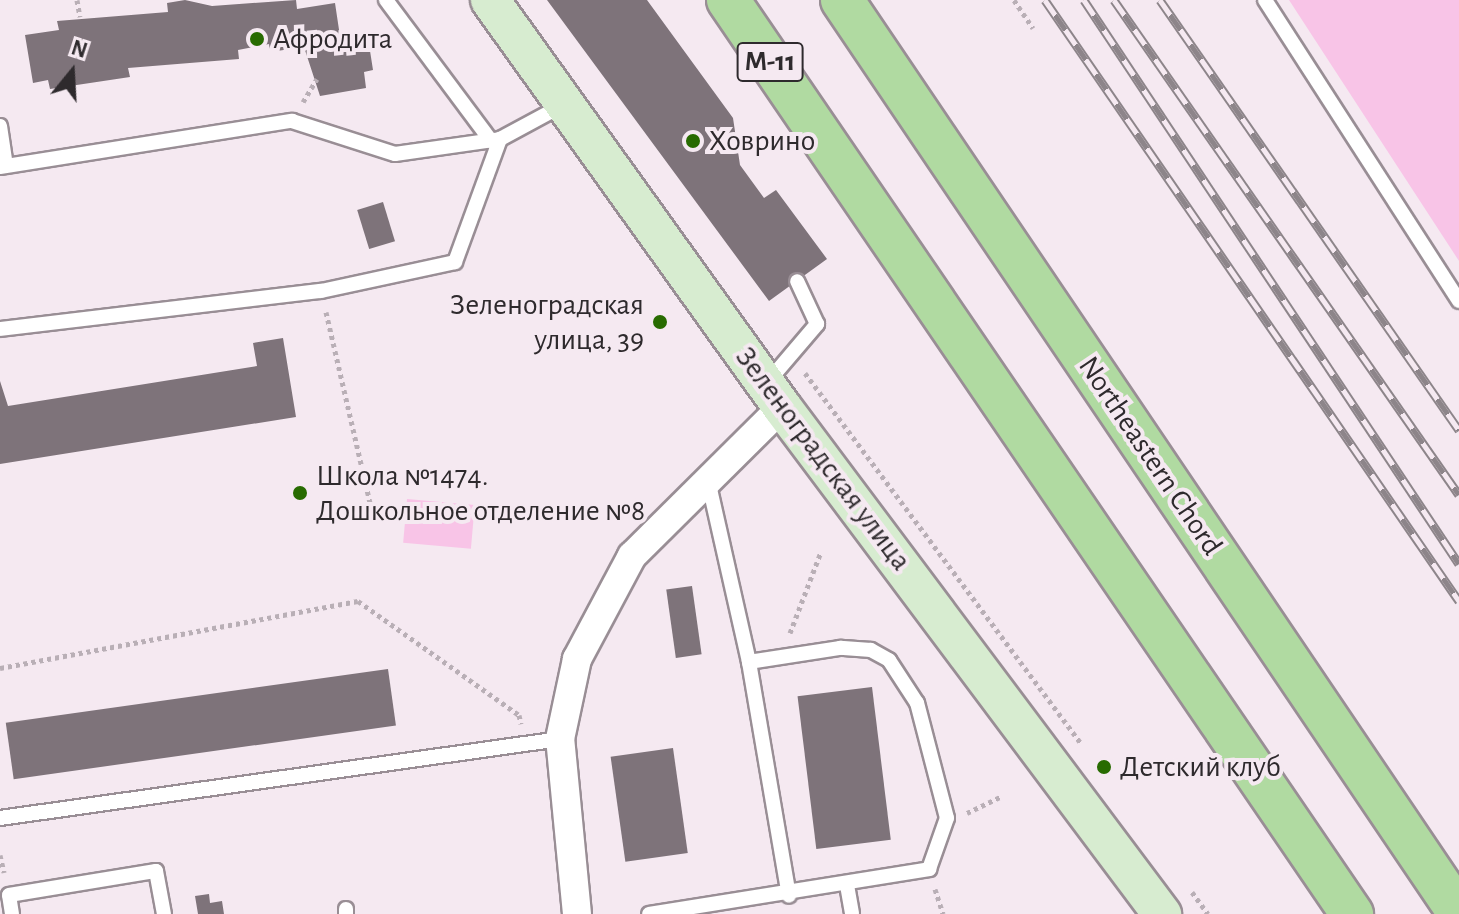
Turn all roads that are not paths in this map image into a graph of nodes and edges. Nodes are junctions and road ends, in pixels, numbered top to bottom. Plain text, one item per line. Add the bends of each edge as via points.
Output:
1 (386, 0) edge
2 (490, 0) edge
3 (728, 0) edge
4 (842, 0) edge
5 (1265, 0) edge
6 (565, 104) junction
7 (0, 126) edge
8 (495, 140) junction
9 (3, 167) edge
10 (797, 281) dead end
11 (1459, 301) edge
12 (0, 329) edge
13 (774, 396) junction
14 (708, 480) junction
15 (749, 662) junction
16 (560, 739) junction
17 (0, 818) edge
18 (847, 885) junction
19 (789, 896) junction
20 (687, 912) edge
21 (1459, 913) edge
22 (12, 914) edge
23 (164, 914) edge
24 (577, 914) edge
25 (649, 914) edge
26 (852, 914) edge
27 (1162, 914) edge
28 (1352, 914) edge

1 - 8 lane
2 - 6 street, Зеленоградская улица
3 - 28 main road, М-11
4 - 21 main road, Northeastern Chord
5 - 11 lane
6 - 8 lane
6 - 13 street, Зеленоградская улица
7 - 9 lane
8 - 9 lane via 395,154 292,121
8 - 12 lane via 455,262 321,291
10 - 13 lane via 817,324 791,355
13 - 14 street
13 - 27 street, Зеленоградская улица
14 - 15 lane
14 - 16 street via 632,556 600,606 577,659
15 - 18 lane via 840,648 871,650 889,660 917,703 945,824 929,869
15 - 19 lane
16 - 17 lane
16 - 24 street
18 - 19 lane
18 - 26 lane
19 - 20 lane
20 - 25 lane
22 - 23 lane via 9,895 156,871

